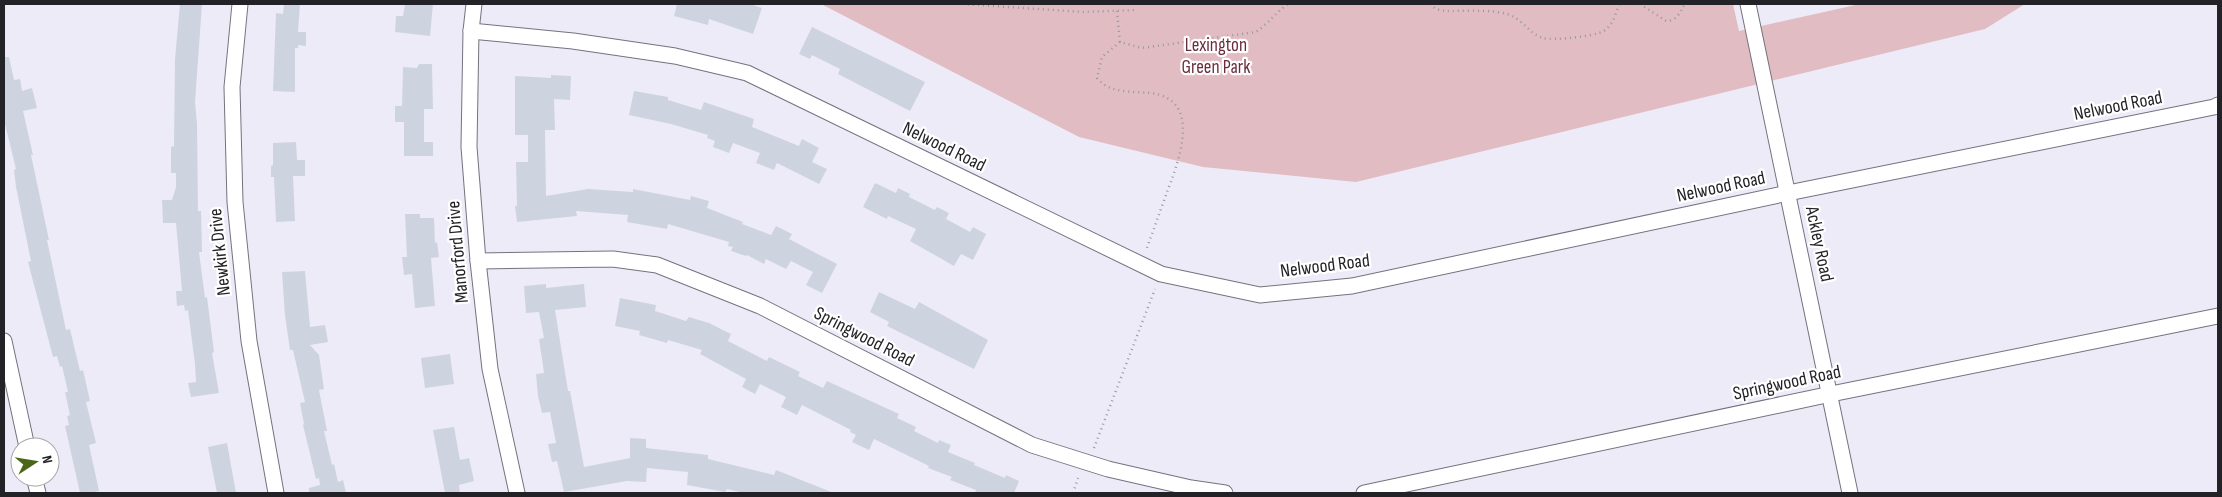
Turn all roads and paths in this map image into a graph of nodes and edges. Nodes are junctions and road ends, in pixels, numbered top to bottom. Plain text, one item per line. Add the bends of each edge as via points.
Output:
1 (240, 4) edge
2 (474, 4) edge
3 (963, 4) edge
4 (1288, 4) edge
5 (1430, 4) edge
6 (1619, 4) edge
7 (1640, 4) edge
8 (1685, 4) edge
9 (1748, 4) edge
10 (1136, 10) dead end
11 (1117, 11) junction
12 (471, 32) junction
13 (1120, 42) junction
14 (2218, 105) edge
15 (1788, 193) junction
16 (1146, 251) dead end
17 (478, 261) junction
18 (1155, 289) dead end
19 (2218, 316) edge
20 (4, 341) edge
21 (1831, 394) junction
22 (25, 437) edge
23 (1093, 450) dead end
24 (1078, 478) dead end
25 (276, 493) edge
26 (517, 493) edge
27 (1073, 493) edge
28 (1225, 493) edge
29 (1364, 493) edge
30 (1850, 493) edge

1 - 25 street, Newkirk Drive via 232,88 235,202 249,341
2 - 12 street, Manorford Drive
3 - 11 path via 1083,12
4 - 13 path via 1276,12 1263,28 1249,34 1142,48
5 - 6 path via 1445,11 1504,14 1543,38 1605,30 1612,24
7 - 8 path via 1669,21 1675,20
9 - 15 street, Ackley Road
10 - 11 path
11 - 13 path
12 - 15 street, Nelwood Road via 675,56 747,73 1161,274 1260,295 1352,286
12 - 17 street, Manorford Drive via 470,147
13 - 16 path via 1102,57 1097,78 1102,85 1122,91 1160,95 1177,107 1182,121 1181,151
14 - 15 street, Nelwood Road
15 - 21 street, Ackley Road
17 - 26 street, Manorford Drive via 490,369
17 - 28 street, Springwood Road via 613,259 657,265 760,306 1032,445 1108,469
18 - 23 path
19 - 21 street, Springwood Road
20 - 22 street
21 - 29 street, Springwood Road
21 - 30 street, Ackley Road
24 - 27 path

